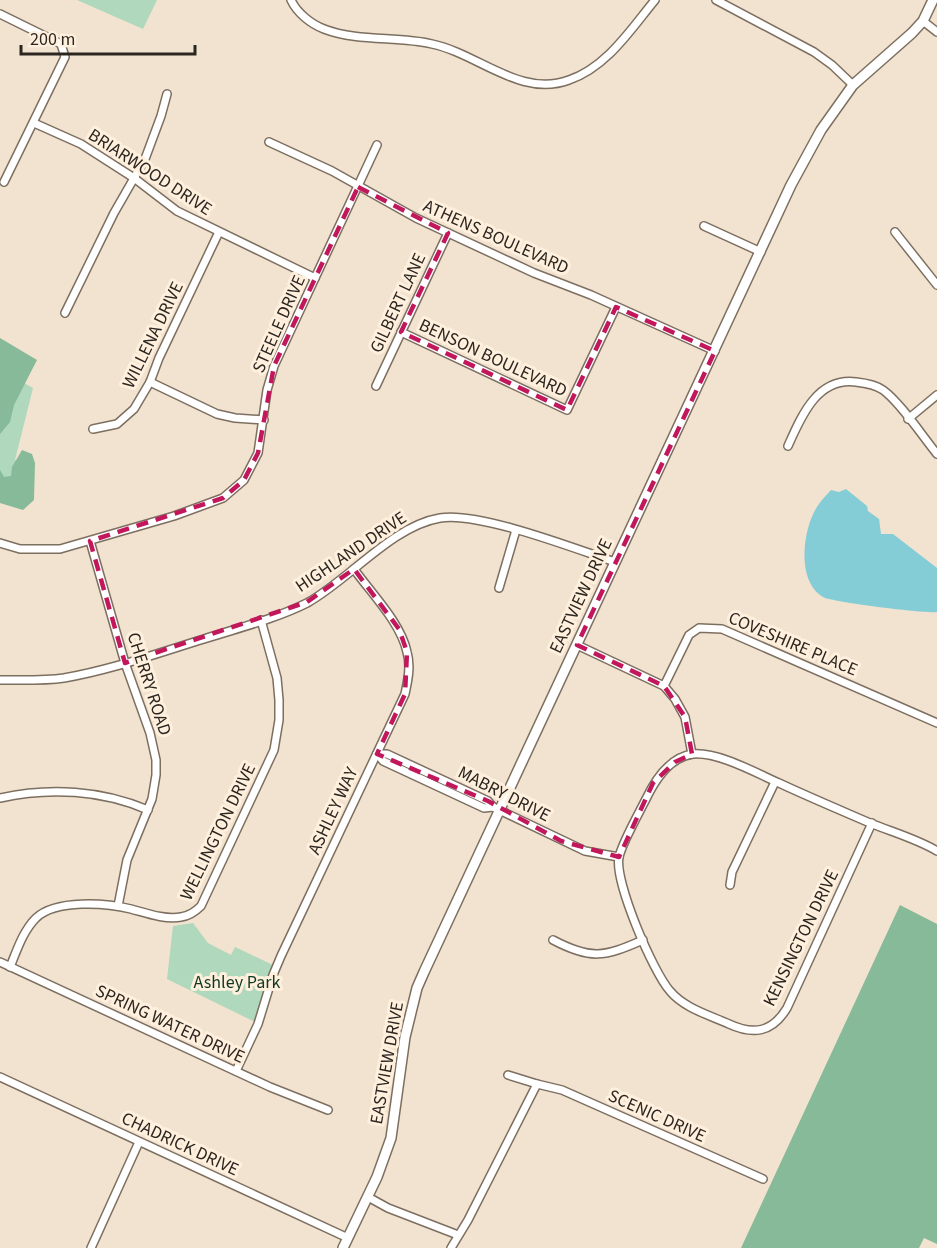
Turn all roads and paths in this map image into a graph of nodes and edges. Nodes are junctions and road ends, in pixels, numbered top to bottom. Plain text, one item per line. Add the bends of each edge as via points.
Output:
1 (291, 0) edge
2 (655, 0) edge
3 (716, 0) edge
4 (933, 0) edge
5 (0, 14) edge
6 (923, 21) junction
7 (937, 32) edge
8 (853, 85) junction
9 (167, 94) dead end
10 (34, 123) junction
11 (269, 142) dead end
12 (377, 145) dead end
13 (134, 178) junction
14 (4, 182) dead end
15 (358, 187) junction
16 (704, 226) dead end
17 (219, 232) junction
18 (895, 232) dead end
19 (448, 233) junction
20 (761, 252) junction
21 (315, 278) junction
22 (937, 285) edge
23 (616, 307) junction
24 (65, 313) dead end
25 (401, 332) junction
26 (715, 351) junction
27 (150, 382) junction
28 (376, 386) dead end
29 (937, 395) edge
30 (908, 419) junction
31 (264, 420) junction
32 (93, 429) dead end
33 (788, 446) dead end
34 (937, 454) edge
35 (516, 530) junction
36 (90, 541) junction
37 (0, 543) edge
38 (615, 562) junction
39 (354, 569) junction
40 (499, 588) dead end
41 (261, 621) junction
42 (577, 645) junction
43 (125, 663) junction
44 (0, 680) edge
45 (664, 686) junction
46 (937, 723) edge
47 (377, 754) junction
48 (692, 754) junction
49 (775, 782) junction
50 (0, 798) edge
51 (496, 809) junction
52 (148, 810) junction
53 (872, 823) junction
54 (937, 851) edge
55 (619, 856) junction
56 (730, 885) dead end
57 (118, 906) junction
58 (552, 940) dead end
59 (643, 940) junction
60 (0, 962) edge
61 (10, 967) junction
62 (236, 1071) junction
63 (508, 1075) dead end
64 (0, 1077) edge
65 (537, 1084) junction
66 (328, 1110) dead end
67 (139, 1142) junction
68 (763, 1179) dead end
69 (368, 1197) junction
70 (458, 1235) junction
71 (348, 1238) junction
72 (91, 1248) edge
73 (343, 1248) edge
74 (451, 1248) edge

1 - 2 street via 303,17 331,32 433,44 517,81 549,85 570,80 597,65
3 - 8 street via 814,52
4 - 6 street, EASTVIEW DRIVE
5 - 10 street via 64,49 65,57
6 - 7 street
6 - 8 street, EASTVIEW DRIVE
8 - 20 street, EASTVIEW DRIVE via 804,159
9 - 13 street via 145,159
10 - 13 street, BRIARWOOD DRIVE via 81,144
10 - 14 street
11 - 15 street, ATHENS BOULEVARD
12 - 15 street, STEELE DRIVE
13 - 17 street, BRIARWOOD DRIVE via 177,211
13 - 24 street
15 - 19 street, ATHENS BOULEVARD
15 - 21 street, STEELE DRIVE
16 - 20 street
17 - 21 street, BRIARWOOD DRIVE
17 - 27 street, WILLENA DRIVE
18 - 22 street
19 - 23 street, ATHENS BOULEVARD
19 - 25 street, GILBERT LANE
20 - 26 street, EASTVIEW DRIVE
21 - 31 street, STEELE DRIVE via 274,366
23 - 25 street, BENSON BOULEVARD via 567,410
23 - 26 street, ATHENS BOULEVARD
25 - 28 street, GILBERT LANE
26 - 38 street, EASTVIEW DRIVE
27 - 31 street via 217,414
27 - 32 street, WILLENA DRIVE via 134,408 117,423
29 - 30 street
30 - 33 street via 883,390 846,381 819,393 800,419
30 - 34 street
31 - 36 street, STEELE DRIVE via 253,465 244,480 223,498
35 - 38 street, HIGHLAND DRIVE
35 - 39 street, HIGHLAND DRIVE via 461,517 440,518 411,528
35 - 40 street
36 - 37 street, STEELE DRIVE via 42,550
36 - 43 street, CHERRY ROAD
38 - 42 street, EASTVIEW DRIVE
39 - 41 street, HIGHLAND DRIVE via 307,603
39 - 47 street, ASHLEY WAY via 399,629 407,652 405,694
41 - 43 street, HIGHLAND DRIVE
41 - 57 street, WELLINGTON DRIVE via 277,678 279,720 274,750 205,900 194,913 179,918
42 - 45 street
42 - 51 street, EASTVIEW DRIVE
43 - 44 street, HIGHLAND DRIVE via 64,678
43 - 52 street, CHERRY ROAD via 156,759 155,788
45 - 46 street, COVESHIRE PLACE via 689,635 699,628 722,628
45 - 48 street via 685,717
47 - 51 street, MABRY DRIVE via 383,761 484,808
47 - 62 street, ASHLEY WAY via 281,956 258,1024
48 - 49 street via 712,756
48 - 55 street via 675,762 653,783
49 - 53 street
49 - 56 street via 732,872
50 - 52 street via 84,792
51 - 55 street, MABRY DRIVE via 585,851
51 - 69 street, EASTVIEW DRIVE via 417,988 405,1037 391,1138
52 - 57 street, CHERRY ROAD via 127,860
53 - 54 street
53 - 59 street, KENSINGTON DRIVE via 787,1008 771,1025 756,1031 743,1030 687,1005 670,992
55 - 59 street, KENSINGTON DRIVE via 620,876
57 - 61 street, WELLINGTON DRIVE via 73,904 51,909 37,917 25,933
58 - 59 street via 571,950 593,954 613,953
60 - 61 street, SPRING WATER DRIVE
61 - 62 street, SPRING WATER DRIVE
62 - 66 street, SPRING WATER DRIVE
63 - 65 street, SCENIC DRIVE
64 - 67 street, CHADRICK DRIVE
65 - 68 street, SCENIC DRIVE via 562,1090
65 - 70 street
67 - 71 street, CHADRICK DRIVE
67 - 72 street
69 - 70 street
69 - 71 street, EASTVIEW DRIVE
70 - 74 street
71 - 73 street, EASTVIEW DRIVE

